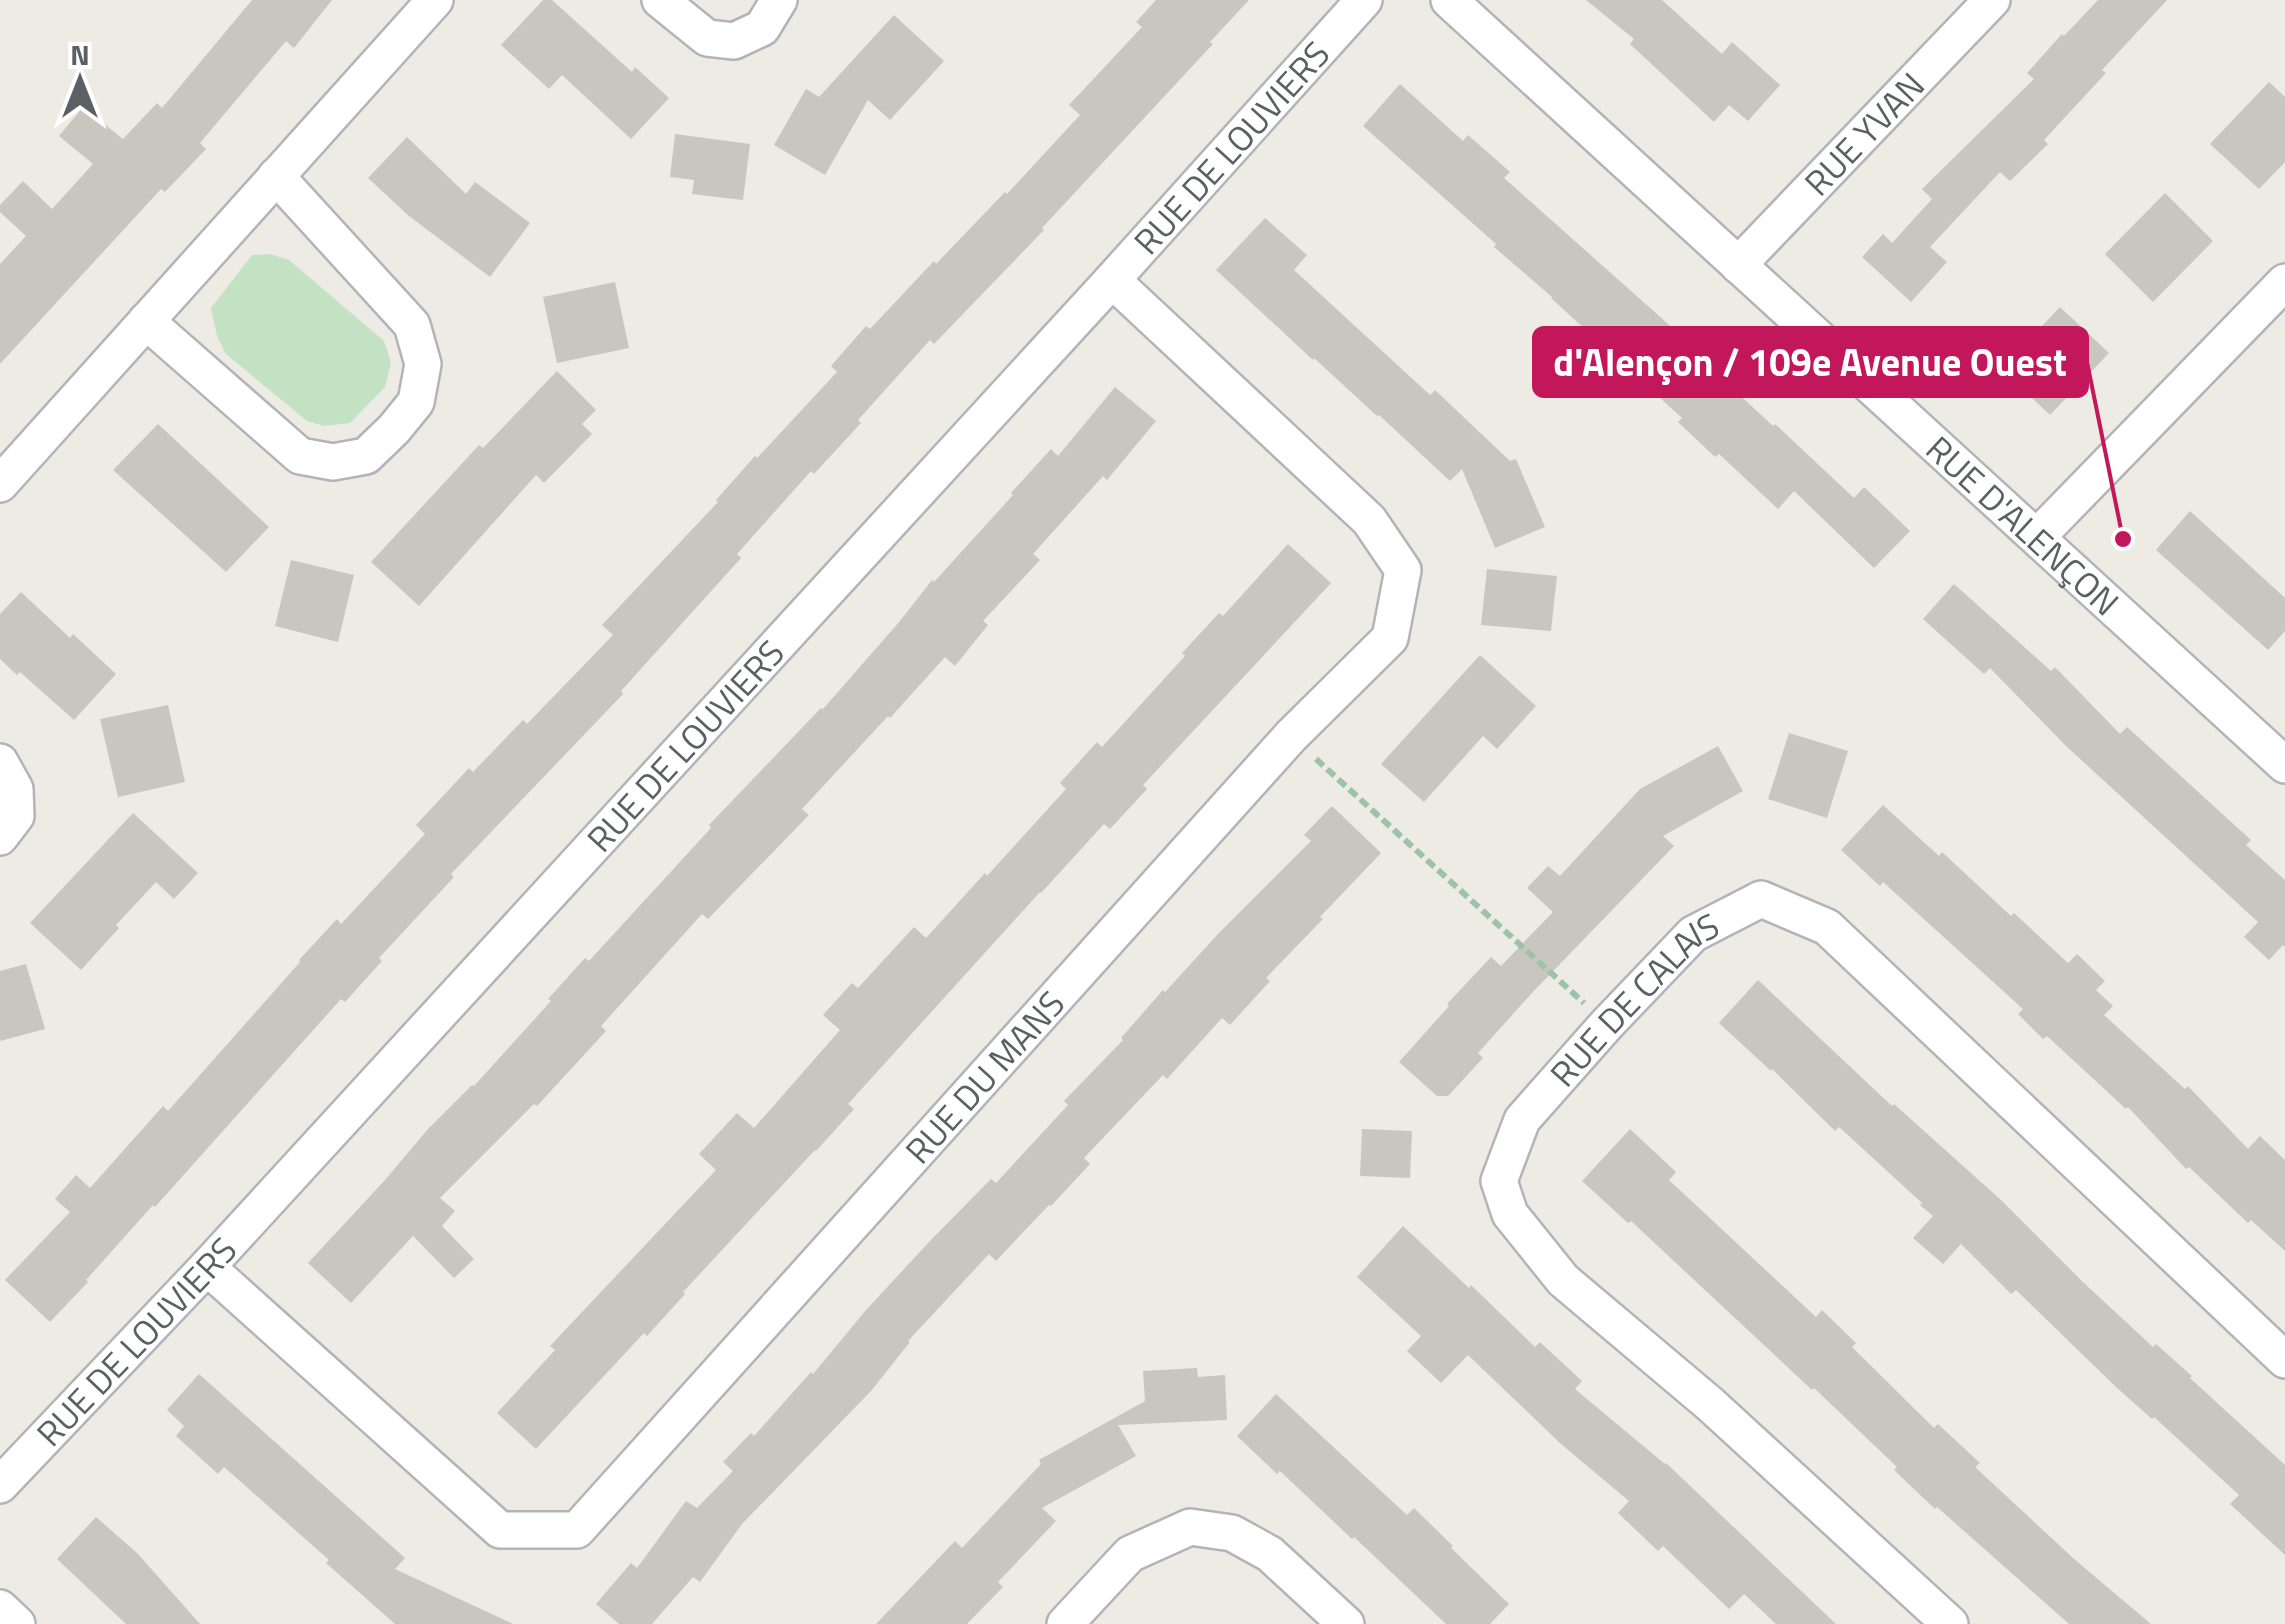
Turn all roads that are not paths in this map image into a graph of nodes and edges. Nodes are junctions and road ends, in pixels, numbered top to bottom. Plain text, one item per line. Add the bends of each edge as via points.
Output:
1 (435, 0) edge
2 (660, 0) edge
3 (779, 0) edge
4 (1364, 0) edge
5 (1449, 0) edge
6 (1992, 0) edge
7 (276, 176) junction
8 (1738, 264) junction
9 (1112, 280) junction
10 (2285, 282) edge
11 (146, 321) junction
12 (0, 484) edge
13 (2036, 537) junction
14 (0, 762) edge
15 (2285, 765) edge
16 (0, 837) edge
17 (207, 1268) junction
18 (2285, 1360) edge
19 (0, 1485) edge
20 (0, 1608) edge
21 (17, 1624) edge
22 (1065, 1624) edge
23 (1346, 1624) edge
24 (1950, 1624) edge

1 - 7 street
2 - 3 street via 707,38 734,41 762,28
4 - 9 street, RUE DE LOUVIERS
5 - 8 street, RUE D'ALENÇON
6 - 8 street, RUE YVAN
7 - 11 street
7 - 11 street via 412,325 423,364 416,402 394,429 366,456 333,462 300,456
8 - 13 street, RUE D'ALENÇON
9 - 17 street, RUE DE LOUVIERS
9 - 17 street, RUE DU MANS via 1369,520 1403,570 1390,638 1291,736 577,1530 500,1530
10 - 13 street
11 - 12 street
13 - 15 street, RUE D'ALENÇON
14 - 16 street via 15,790 16,816
17 - 19 street, RUE DE LOUVIERS
18 - 24 street, RUE DE CALAIS via 1826,927 1761,899 1694,934 1522,1120 1499,1181 1510,1214 1564,1280
20 - 21 street
22 - 23 street via 1130,1554 1190,1528 1232,1533 1270,1554

